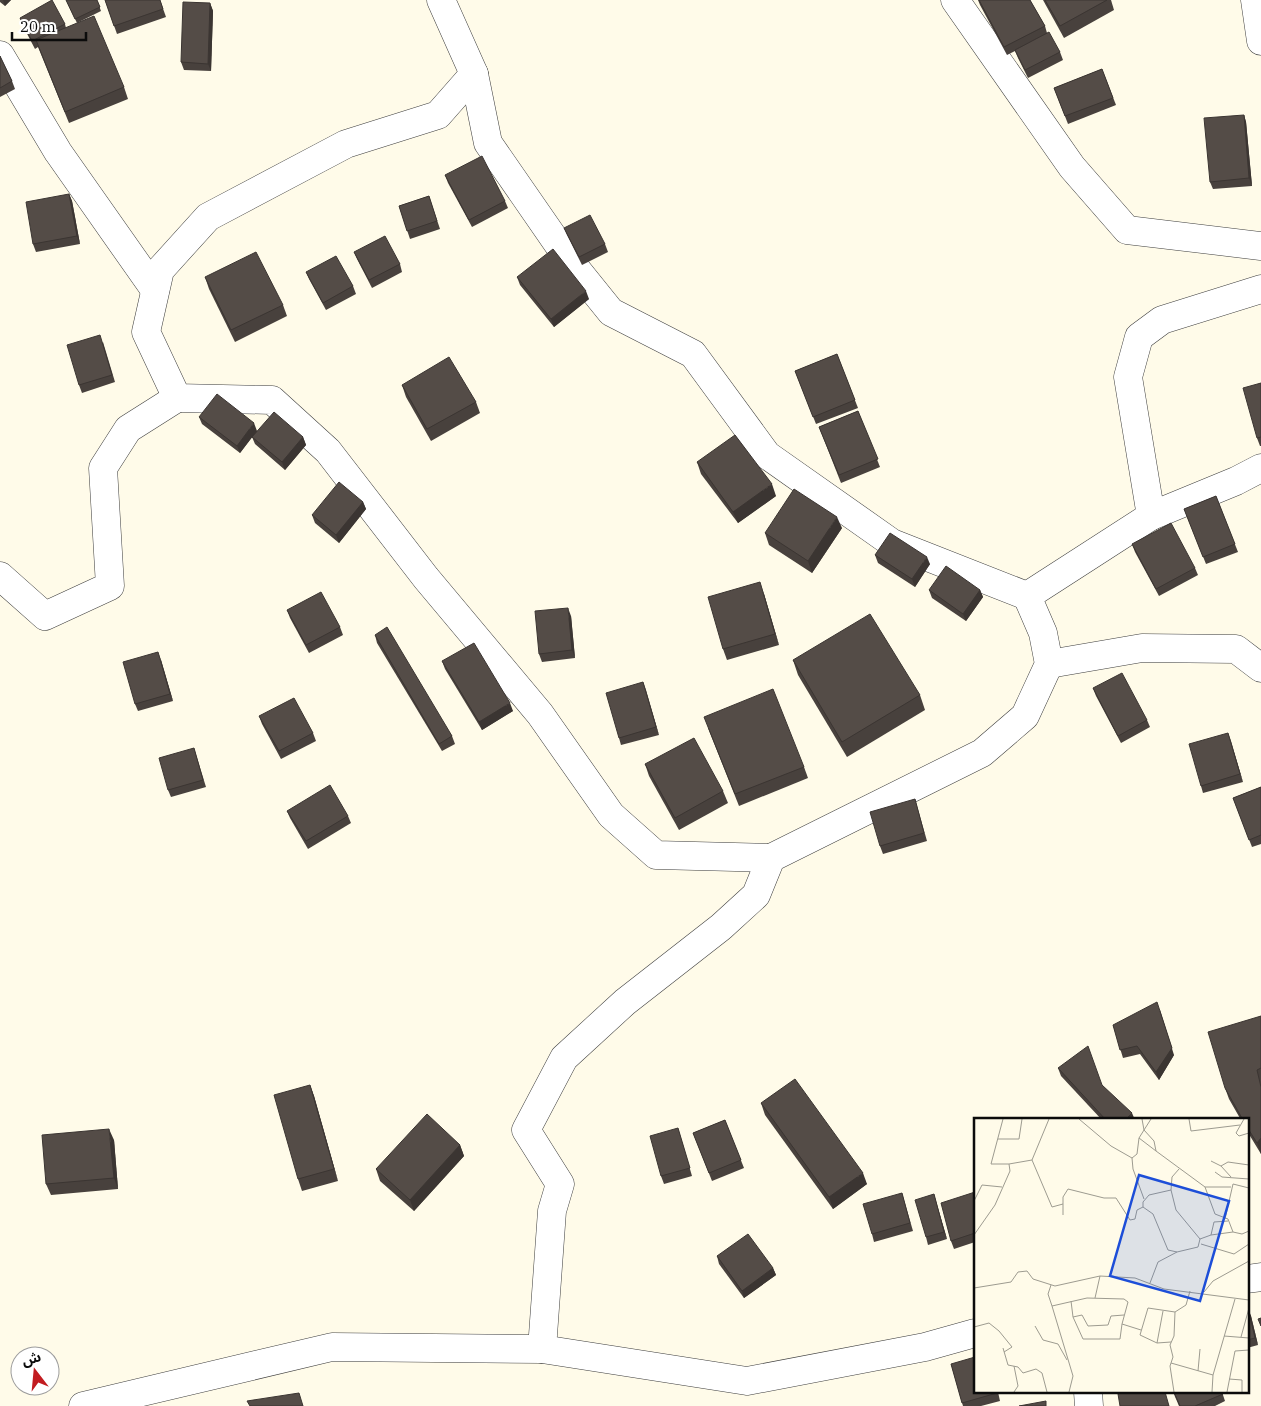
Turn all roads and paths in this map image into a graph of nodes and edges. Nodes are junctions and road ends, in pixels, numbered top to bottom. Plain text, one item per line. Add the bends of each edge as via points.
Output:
1 (441, 0) edge
2 (955, 0) edge
3 (1255, 0) edge
4 (1261, 41) edge
5 (0, 55) edge
6 (474, 74) junction
7 (1261, 246) edge
8 (1261, 289) edge
9 (155, 290) junction
10 (176, 398) junction
11 (1261, 468) edge
12 (1152, 516) junction
13 (0, 576) edge
14 (1027, 596) junction
15 (1049, 664) junction
16 (1261, 668) edge
17 (770, 858) junction
18 (1261, 1277) edge
19 (1248, 1279) edge
20 (974, 1333) edge
21 (542, 1349) junction
22 (83, 1406) edge

1 - 6 street
2 - 7 street via 1072,167 1127,230
3 - 4 street
5 - 9 street via 58,152
6 - 9 street via 438,115 346,144 208,217 160,270
6 - 14 street via 488,142 569,260 611,312 693,354 767,455 892,544
8 - 12 street via 1162,320 1139,337 1128,376
9 - 10 street via 146,332
10 - 13 street via 128,428 103,468 110,586 45,616
10 - 17 street via 272,400 328,451 426,578 540,714 611,815 656,855
11 - 12 street
12 - 14 street
14 - 15 street via 1043,633
15 - 16 street via 1142,648 1236,649
15 - 17 street via 1025,716 982,753
17 - 21 street via 756,895 721,927 625,1002 564,1058 526,1130 560,1184 552,1211
18 - 19 street
20 - 21 street via 925,1347 747,1381
21 - 22 street via 332,1347

